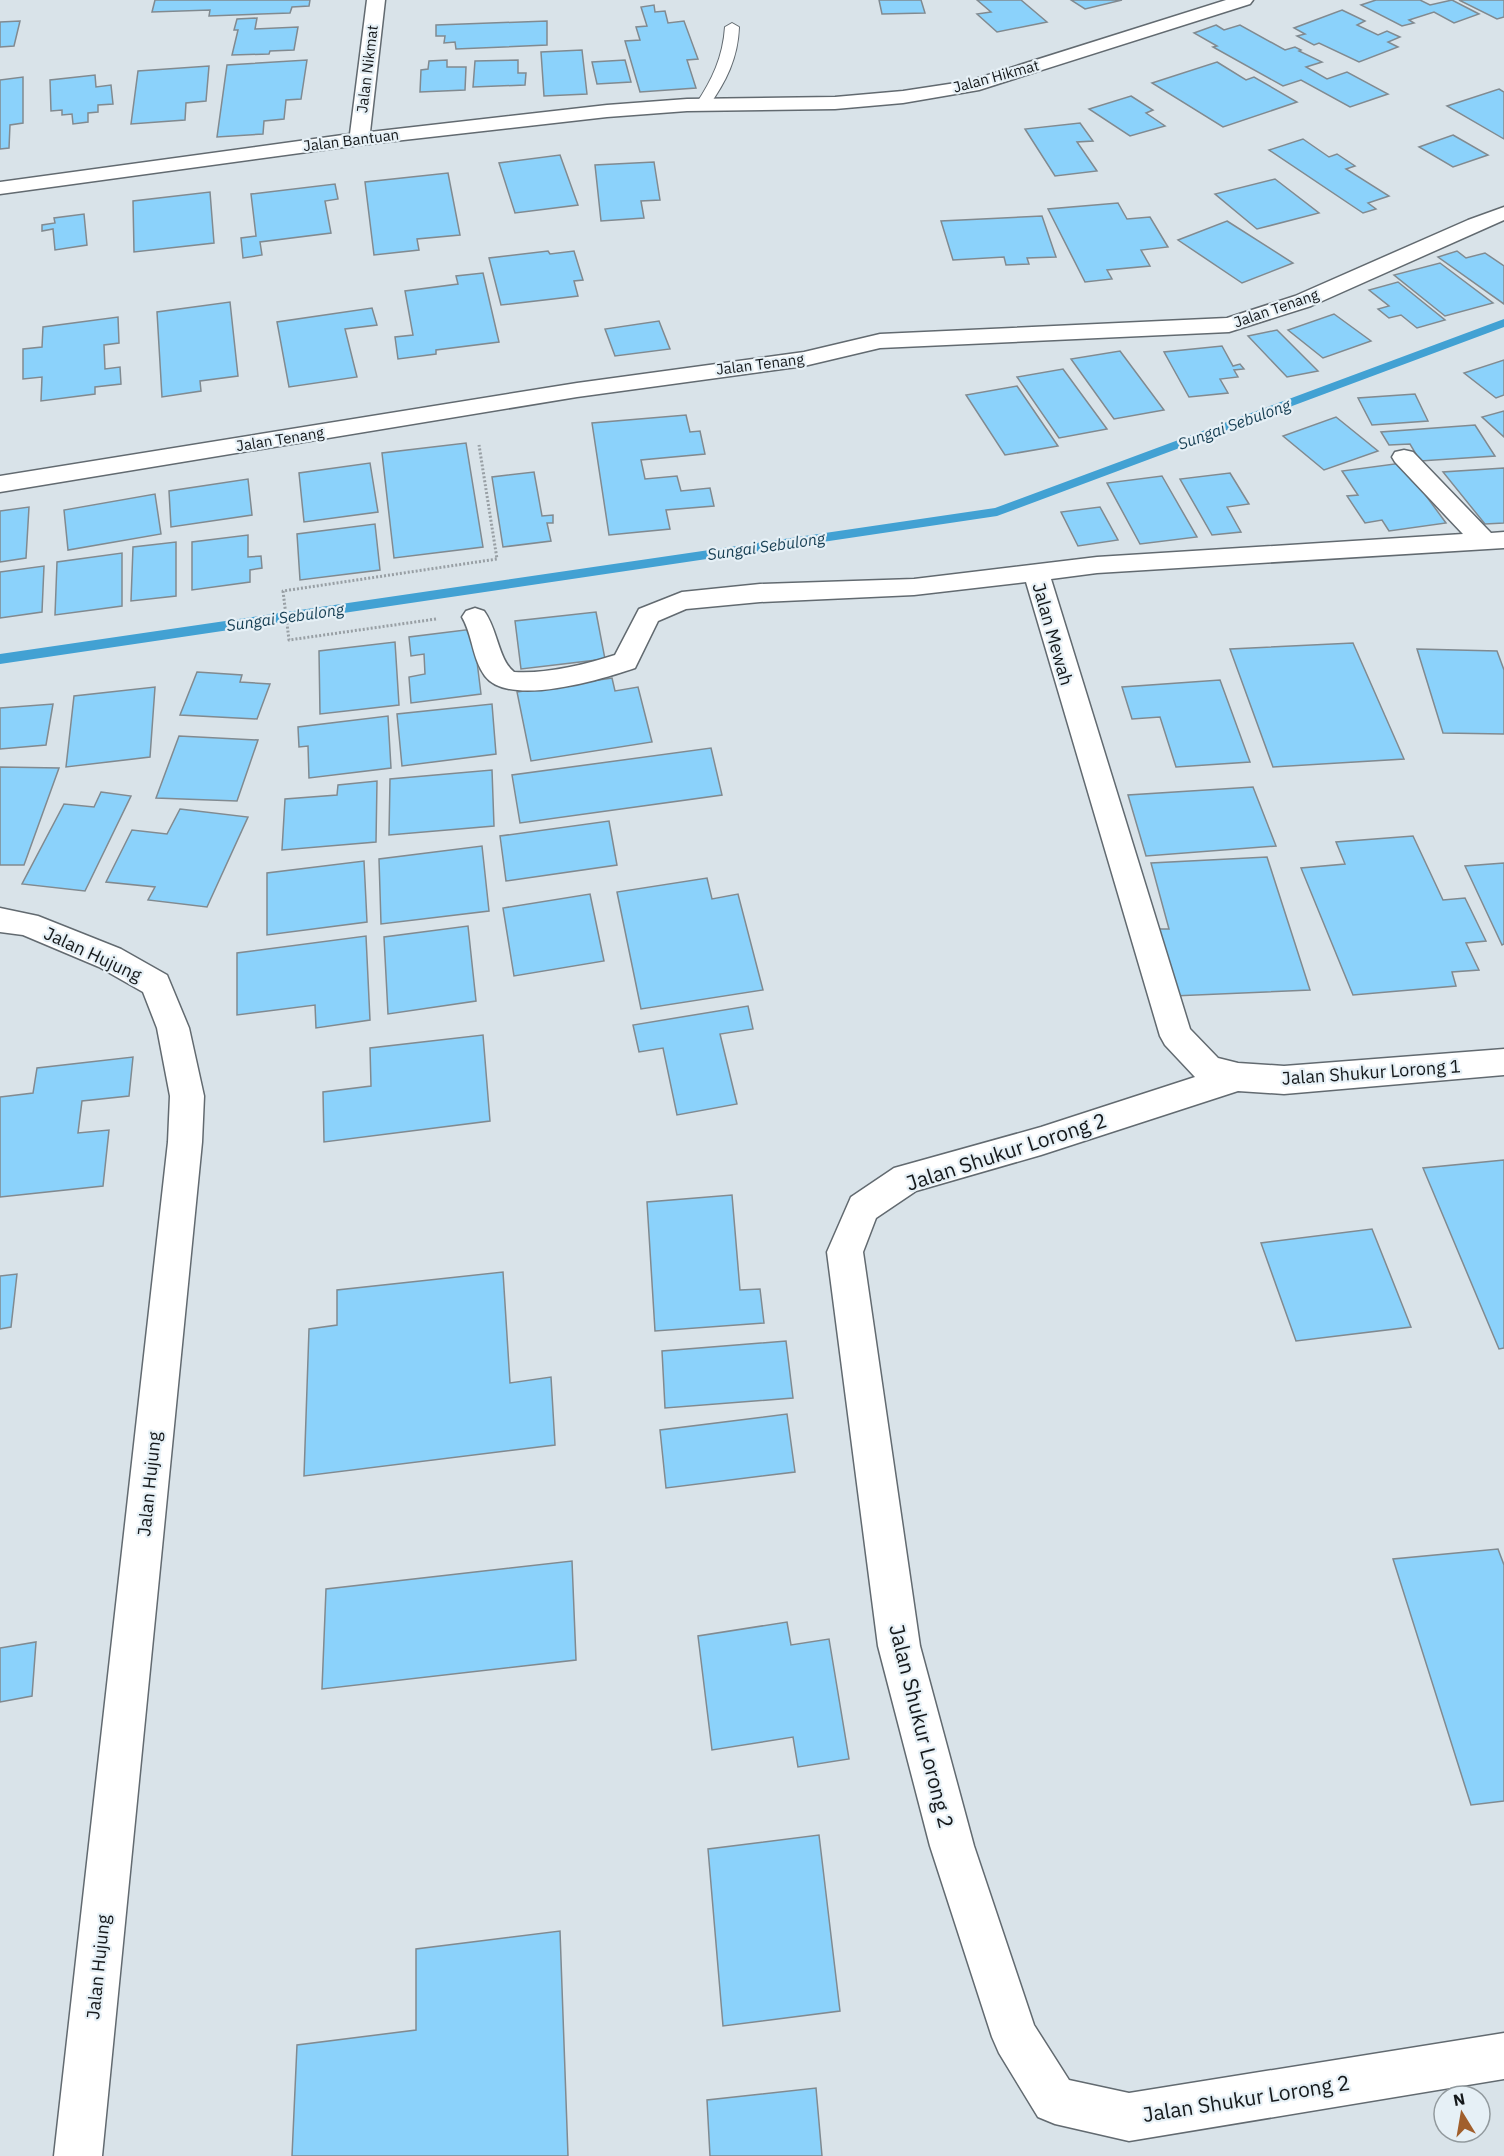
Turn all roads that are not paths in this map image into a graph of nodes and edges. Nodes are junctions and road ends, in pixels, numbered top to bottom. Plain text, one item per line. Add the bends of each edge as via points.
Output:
1 (376, 0) edge
2 (1244, 0) edge
3 (732, 27) dead end
4 (703, 104) junction
5 (358, 139) junction
6 (0, 188) edge
7 (1504, 213) edge
8 (1404, 456) dead end
9 (0, 484) edge
10 (1495, 541) edge
11 (1036, 573) junction
12 (475, 617) road end
13 (0, 920) edge
14 (1504, 1062) edge
15 (1238, 1077) junction
16 (1504, 2056) edge
17 (78, 2156) edge

1 - 5 street, Jalan Nikmat
2 - 4 street, Jalan Hikmat via 972,86 835,103
3 - 4 lane via 729,60
4 - 5 street, Jalan Bantuan
5 - 6 street, Jalan Bantuan
7 - 9 street, Jalan Tenang via 1303,301 1229,325 880,341 804,359 710,370
8 - 10 street
10 - 11 street, Jalan Mewah via 1097,565
11 - 12 street via 914,587 760,593 682,601 648,615 625,661 606,669 524,681 507,680 494,668 482,626
11 - 15 street, Jalan Mewah via 1176,1036 1207,1068
13 - 17 street, Jalan Hujung via 27,924 110,958 156,984 173,1028 187,1096
14 - 15 street, Jalan Shukur Lorong 1 via 1284,1080
15 - 16 street, Jalan Shukur Lorong 2 via 906,1179 863,1208 845,1252 899,1646 952,1846 1015,2037 1055,2100 1129,2117

